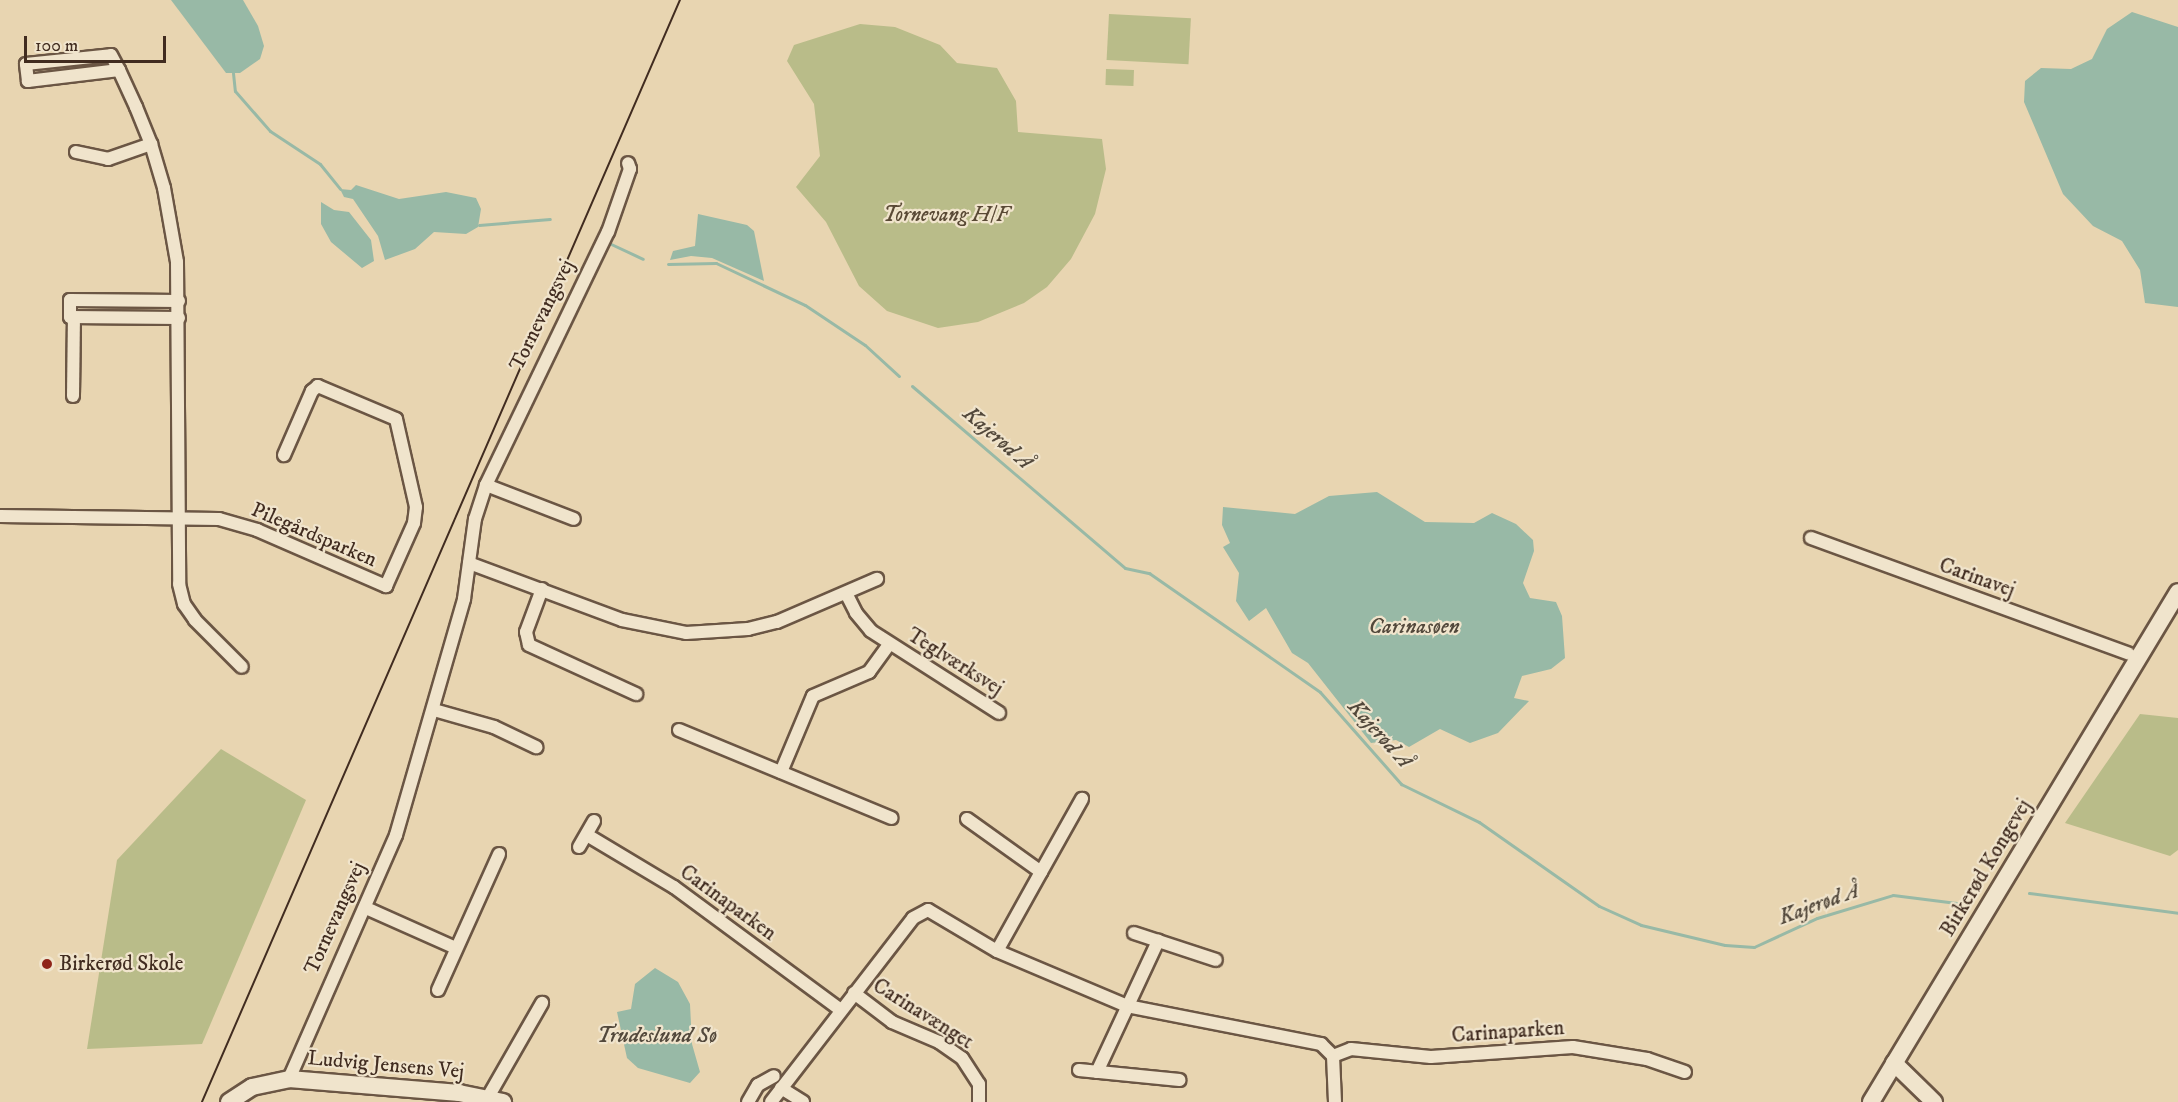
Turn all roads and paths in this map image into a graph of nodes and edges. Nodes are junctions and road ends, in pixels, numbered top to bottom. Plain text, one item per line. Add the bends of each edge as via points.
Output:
1 (119, 70) junction
2 (151, 144) junction
3 (76, 152) dead end
4 (628, 163) dead end
5 (179, 301) junction
6 (74, 317) junction
7 (179, 318) junction
8 (73, 396) dead end
9 (284, 455) dead end
10 (486, 485) junction
11 (0, 516) edge
12 (179, 516) junction
13 (574, 519) dead end
14 (1811, 538) dead end
15 (469, 563) junction
16 (877, 579) dead end
17 (542, 589) junction
18 (2178, 592) edge
19 (846, 593) junction
20 (889, 644) junction
21 (2134, 656) junction
22 (242, 666) dead end
23 (636, 694) dead end
24 (434, 710) junction
25 (999, 713) dead end
26 (679, 730) dead end
27 (536, 747) dead end
28 (781, 772) junction
29 (1082, 799) dead end
30 (891, 818) dead end
31 (967, 819) dead end
32 (594, 821) dead end
33 (587, 835) junction
34 (579, 847) dead end
35 (499, 854) dead end
36 (1041, 872) junction
37 (366, 908) junction
38 (1134, 933) dead end
39 (1158, 941) junction
40 (456, 948) junction
41 (997, 951) junction
42 (1216, 960) dead end
43 (438, 990) dead end
44 (854, 993) junction
45 (542, 1003) dead end
46 (1127, 1006) junction
47 (841, 1010) junction
48 (1333, 1056) junction
49 (1894, 1063) junction
50 (1079, 1070) dead end
51 (1097, 1072) junction
52 (1685, 1072) dead end
53 (774, 1076) dead end
54 (289, 1079) junction
55 (1180, 1080) dead end
56 (781, 1088) junction
57 (487, 1100) edge
58 (229, 1102) edge
59 (748, 1102) edge
60 (771, 1102) edge
61 (803, 1102) edge
62 (980, 1102) edge
63 (1335, 1102) edge
64 (1871, 1102) edge
65 (1934, 1102) edge

1 - 1 street via 111,55 26,64 28,81
1 - 2 street
2 - 3 street via 108,159
2 - 5 street via 172,229
4 - 10 street, Tornevangsvej via 630,169 608,232
5 - 6 street via 70,300 70,317
5 - 7 street
6 - 7 street
6 - 8 street
7 - 12 street
9 - 12 street, Pilegårdsparken via 312,391 318,386 396,419 416,507 414,524 386,586 257,530 219,519
10 - 13 street
10 - 15 street, Tornevangsvej
11 - 12 street, Pilegårdsparken
12 - 22 street via 179,584 184,604
14 - 21 street, Carinavej
15 - 17 street
15 - 24 street, Tornevangsvej via 464,599
16 - 19 street
17 - 19 street via 622,620 686,633 727,632 777,622
17 - 23 street via 526,632 529,645
18 - 21 main road, Birkerød Kongevej
19 - 20 street, Teglværksvej via 863,623
20 - 25 street, Teglværksvej
20 - 28 street, Teglværksvej via 869,672 813,696
21 - 49 main road, Birkerød Kongevej
24 - 27 street via 494,727
24 - 37 street, Tornevangsvej via 396,835
26 - 28 street
28 - 30 street
29 - 36 street
31 - 36 street
32 - 33 street
33 - 34 street
33 - 47 street, Carinaparken via 680,891
35 - 40 street
36 - 41 street
37 - 40 street
37 - 54 street, Tornevangsvej
38 - 39 street
39 - 42 street
39 - 46 street
40 - 43 street
41 - 44 street via 934,913 920,911
41 - 46 street
44 - 47 street
44 - 62 street, Carinavænget via 892,1022 939,1042 962,1058 979,1084
45 - 57 street, Ludvig Jensens Vej
46 - 48 street via 1321,1044
46 - 51 street
47 - 56 street
48 - 52 street, Carinaparken via 1351,1049 1431,1057 1573,1047 1647,1059
48 - 63 street
49 - 64 main road, Birkerød Kongevej
49 - 65 main road
50 - 51 street
51 - 55 street
53 - 59 street via 758,1085
54 - 57 main road, Ludvig Jensens Vej
54 - 58 main road via 252,1087
56 - 60 street
56 - 61 street

